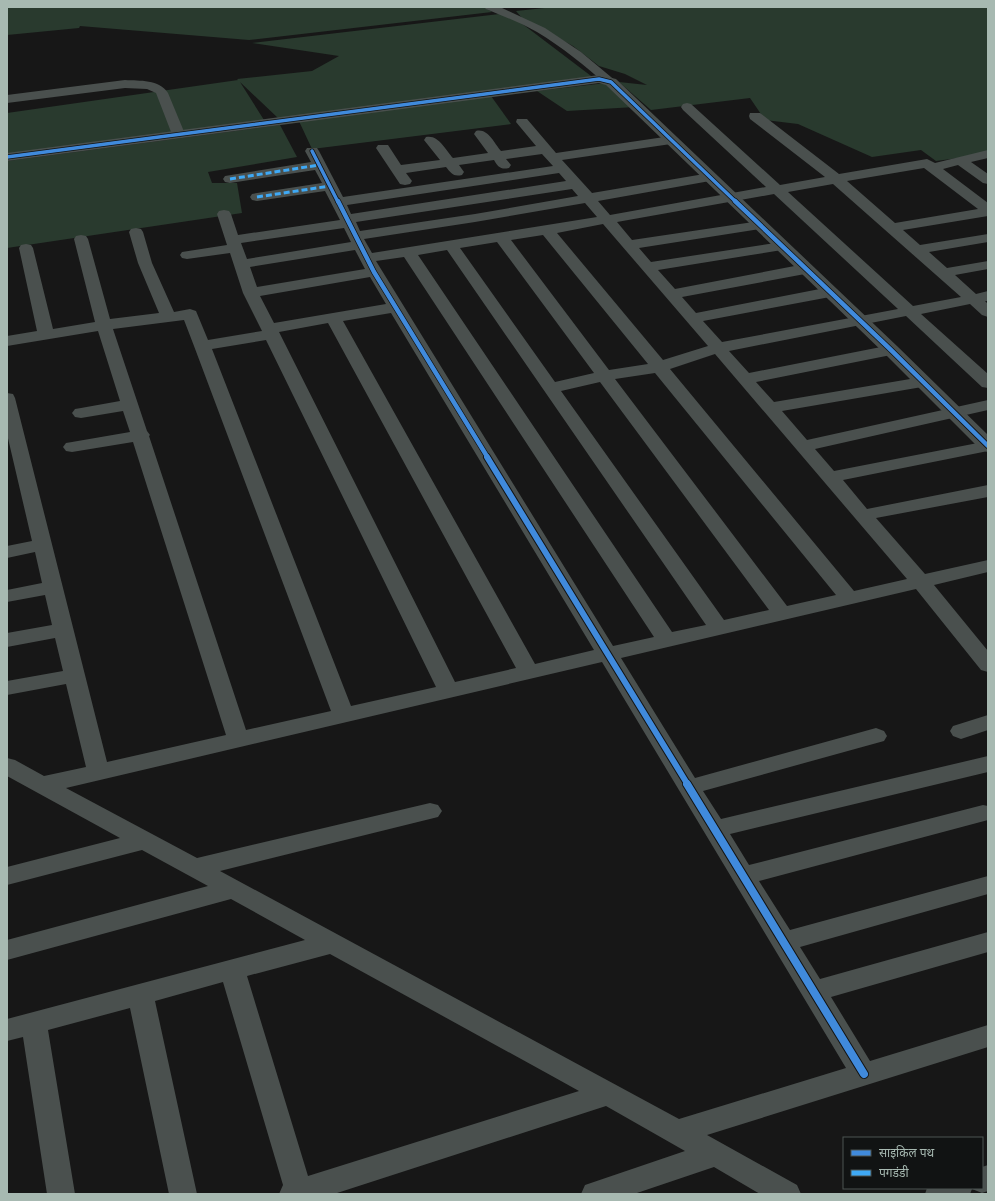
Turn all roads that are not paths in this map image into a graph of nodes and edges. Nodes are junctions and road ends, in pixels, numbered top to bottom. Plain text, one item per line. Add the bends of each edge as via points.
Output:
1 (490, 7) edge
2 (611, 82) junction
3 (7, 99) edge
4 (687, 107) dead end
5 (755, 116) dead end
6 (522, 122) dead end
7 (178, 134) junction
8 (482, 134) dead end
9 (431, 140) dead end
10 (671, 140) junction
11 (383, 148) dead end
12 (988, 154) edge
13 (7, 157) edge
14 (497, 157) junction
15 (554, 158) junction
16 (961, 161) junction
17 (450, 163) junction
18 (933, 167) junction
19 (397, 170) junction
20 (513, 176) junction
21 (710, 177) junction
22 (230, 179) dead end
23 (836, 179) junction
24 (988, 180) edge
25 (465, 183) junction
26 (576, 184) junction
27 (777, 189) junction
28 (412, 191) junction
29 (258, 197) dead end
30 (731, 197) junction
31 (588, 198) junction
32 (988, 211) edge
33 (224, 214) dead end
34 (606, 219) junction
35 (760, 225) junction
36 (892, 228) junction
37 (352, 230) junction
38 (547, 230) junction
39 (136, 232) dead end
40 (500, 236) junction
41 (988, 238) edge
42 (81, 239) dead end
43 (234, 244) junction
44 (450, 244) junction
45 (629, 245) junction
46 (782, 246) junction
47 (26, 248) dead end
48 (917, 250) junction
49 (408, 251) junction
50 (187, 255) dead end
51 (241, 264) junction
52 (988, 266) edge
53 (648, 267) junction
54 (805, 269) junction
55 (943, 273) junction
56 (830, 292) junction
57 (251, 293) junction
58 (671, 294) junction
59 (988, 296) edge
60 (972, 299) junction
61 (396, 307) junction
62 (908, 311) junction
63 (988, 312) edge
64 (168, 317) junction
65 (332, 318) junction
66 (692, 318) junction
67 (859, 320) junction
68 (104, 325) junction
69 (270, 332) junction
70 (46, 335) junction
71 (7, 341) edge
72 (202, 346) junction
73 (718, 348) junction
74 (891, 350) junction
75 (659, 368) junction
76 (604, 376) junction
77 (745, 379) junction
78 (922, 382) junction
79 (988, 383) edge
80 (551, 388) junction
81 (7, 398) edge
82 (130, 405) junction
83 (988, 405) edge
84 (770, 408) junction
85 (81, 413) dead end
86 (954, 413) junction
87 (141, 435) junction
88 (804, 446) junction
89 (988, 446) edge
90 (72, 447) dead end
91 (831, 477) junction
92 (988, 491) edge
93 (863, 515) junction
94 (43, 545) junction
95 (7, 552) edge
96 (988, 566) edge
97 (921, 582) junction
98 (53, 587) junction
99 (7, 596) edge
100 (849, 598) junction
101 (782, 614) junction
102 (719, 628) junction
103 (63, 630) junction
104 (7, 640) edge
105 (667, 640) junction
106 (607, 654) junction
107 (988, 665) edge
108 (529, 672) junction
109 (74, 676) junction
110 (7, 688) edge
111 (449, 691) junction
112 (344, 715) junction
113 (988, 722) edge
114 (961, 731) dead end
115 (876, 736) dead end
116 (238, 739) junction
117 (988, 764) edge
118 (11, 770) edge
119 (98, 772) junction
120 (42, 785) junction
121 (690, 787) junction
122 (430, 811) dead end
123 (983, 813) dead end
124 (715, 829) junction
125 (145, 841) junction
126 (195, 868) junction
127 (7, 876) edge
128 (743, 876) junction
129 (988, 885) edge
130 (233, 888) junction
131 (783, 942) junction
132 (988, 942) edge
133 (332, 943) junction
134 (7, 950) edge
135 (232, 970) junction
136 (813, 991) junction
137 (140, 994) junction
138 (34, 1022) junction
139 (7, 1030) edge
140 (988, 1036) edge
141 (864, 1074) junction
142 (608, 1094) junction
143 (677, 1132) junction
144 (716, 1154) junction
145 (955, 1189) edge
146 (296, 1193) edge
147 (61, 1194) edge
148 (183, 1194) edge
149 (595, 1194) edge
150 (787, 1194) edge
151 (939, 1194) edge

1 - 2 street via 542,30
2 - 7 street via 600,79
2 - 10 street
3 - 7 street via 125,84 149,85 162,93
4 - 27 street
5 - 23 street
6 - 15 street
7 - 13 street
8 - 14 street
9 - 17 street
10 - 15 street
10 - 21 street
11 - 19 street
12 - 16 street
14 - 15 street
14 - 17 street
14 - 20 street
15 - 20 street
15 - 26 street
16 - 18 street
16 - 24 street
17 - 19 street
17 - 25 street
18 - 23 street via 927,163
18 - 32 street
19 - 28 street
20 - 25 street
21 - 30 street
21 - 31 street
22 - 37 street via 316,158
23 - 27 street
23 - 36 street
25 - 28 street
26 - 31 street
26 - 37 street
27 - 30 street
27 - 62 street
28 - 37 street
29 - 37 street
30 - 34 street
30 - 35 street
31 - 34 street
31 - 37 street via 475,218
32 - 36 street
33 - 43 street
34 - 38 street
34 - 45 street
35 - 45 street
35 - 46 street
36 - 48 street
37 - 43 street
37 - 49 street
37 - 51 street
37 - 57 street
37 - 61 street
38 - 40 street
38 - 75 street
39 - 64 street via 145,263
40 - 44 street
40 - 76 street
41 - 48 street
42 - 68 street
43 - 50 street
43 - 51 street
44 - 49 street
44 - 80 street
45 - 53 street
46 - 53 street
46 - 54 street
47 - 70 street
48 - 55 street
49 - 105 street
51 - 57 street
52 - 55 street
53 - 58 street
54 - 56 street
54 - 58 street
55 - 60 street
56 - 66 street
56 - 67 street
57 - 69 street
58 - 66 street
59 - 60 street
60 - 62 street
60 - 63 street
61 - 65 street
61 - 106 street
62 - 67 street
62 - 79 street
64 - 68 street
64 - 72 street via 190,314
65 - 69 street
65 - 108 street
66 - 73 street
67 - 73 street
67 - 74 street
68 - 70 street
68 - 82 street
69 - 72 street
69 - 111 street
70 - 71 street
72 - 112 street
73 - 75 street
73 - 77 street
74 - 77 street
74 - 78 street
75 - 76 street
75 - 100 street
76 - 80 street
76 - 101 street
77 - 84 street
78 - 84 street
78 - 86 street
80 - 102 street
81 - 94 street
82 - 85 street
82 - 87 street
83 - 86 street
84 - 88 street
86 - 88 street
86 - 89 street
87 - 90 street
87 - 116 street
88 - 91 street
89 - 91 street
91 - 93 street
92 - 93 street
93 - 97 street
94 - 95 street
94 - 98 street
96 - 97 street
97 - 100 street
97 - 107 street
98 - 99 street
98 - 103 street
100 - 101 street
101 - 102 street
102 - 105 street
103 - 104 street
103 - 109 street
105 - 106 street
106 - 108 street
106 - 121 street
108 - 111 street
109 - 110 street
109 - 119 street
111 - 112 street
112 - 116 street
113 - 114 street
115 - 121 street
116 - 119 street
117 - 124 street
118 - 120 street
119 - 120 street
120 - 125 street
121 - 124 street
122 - 126 street
123 - 128 street
124 - 128 street
125 - 126 street
125 - 127 street
126 - 130 street
128 - 131 street
129 - 131 street
130 - 133 street
130 - 134 street
131 - 136 street
132 - 136 street
133 - 135 street
133 - 142 street
135 - 137 street
135 - 146 street
136 - 141 street
137 - 138 street
137 - 148 street
138 - 139 street
138 - 147 street
140 - 141 street
141 - 143 street
142 - 143 street
142 - 146 street
143 - 144 street
144 - 149 street
144 - 150 street
145 - 151 street

